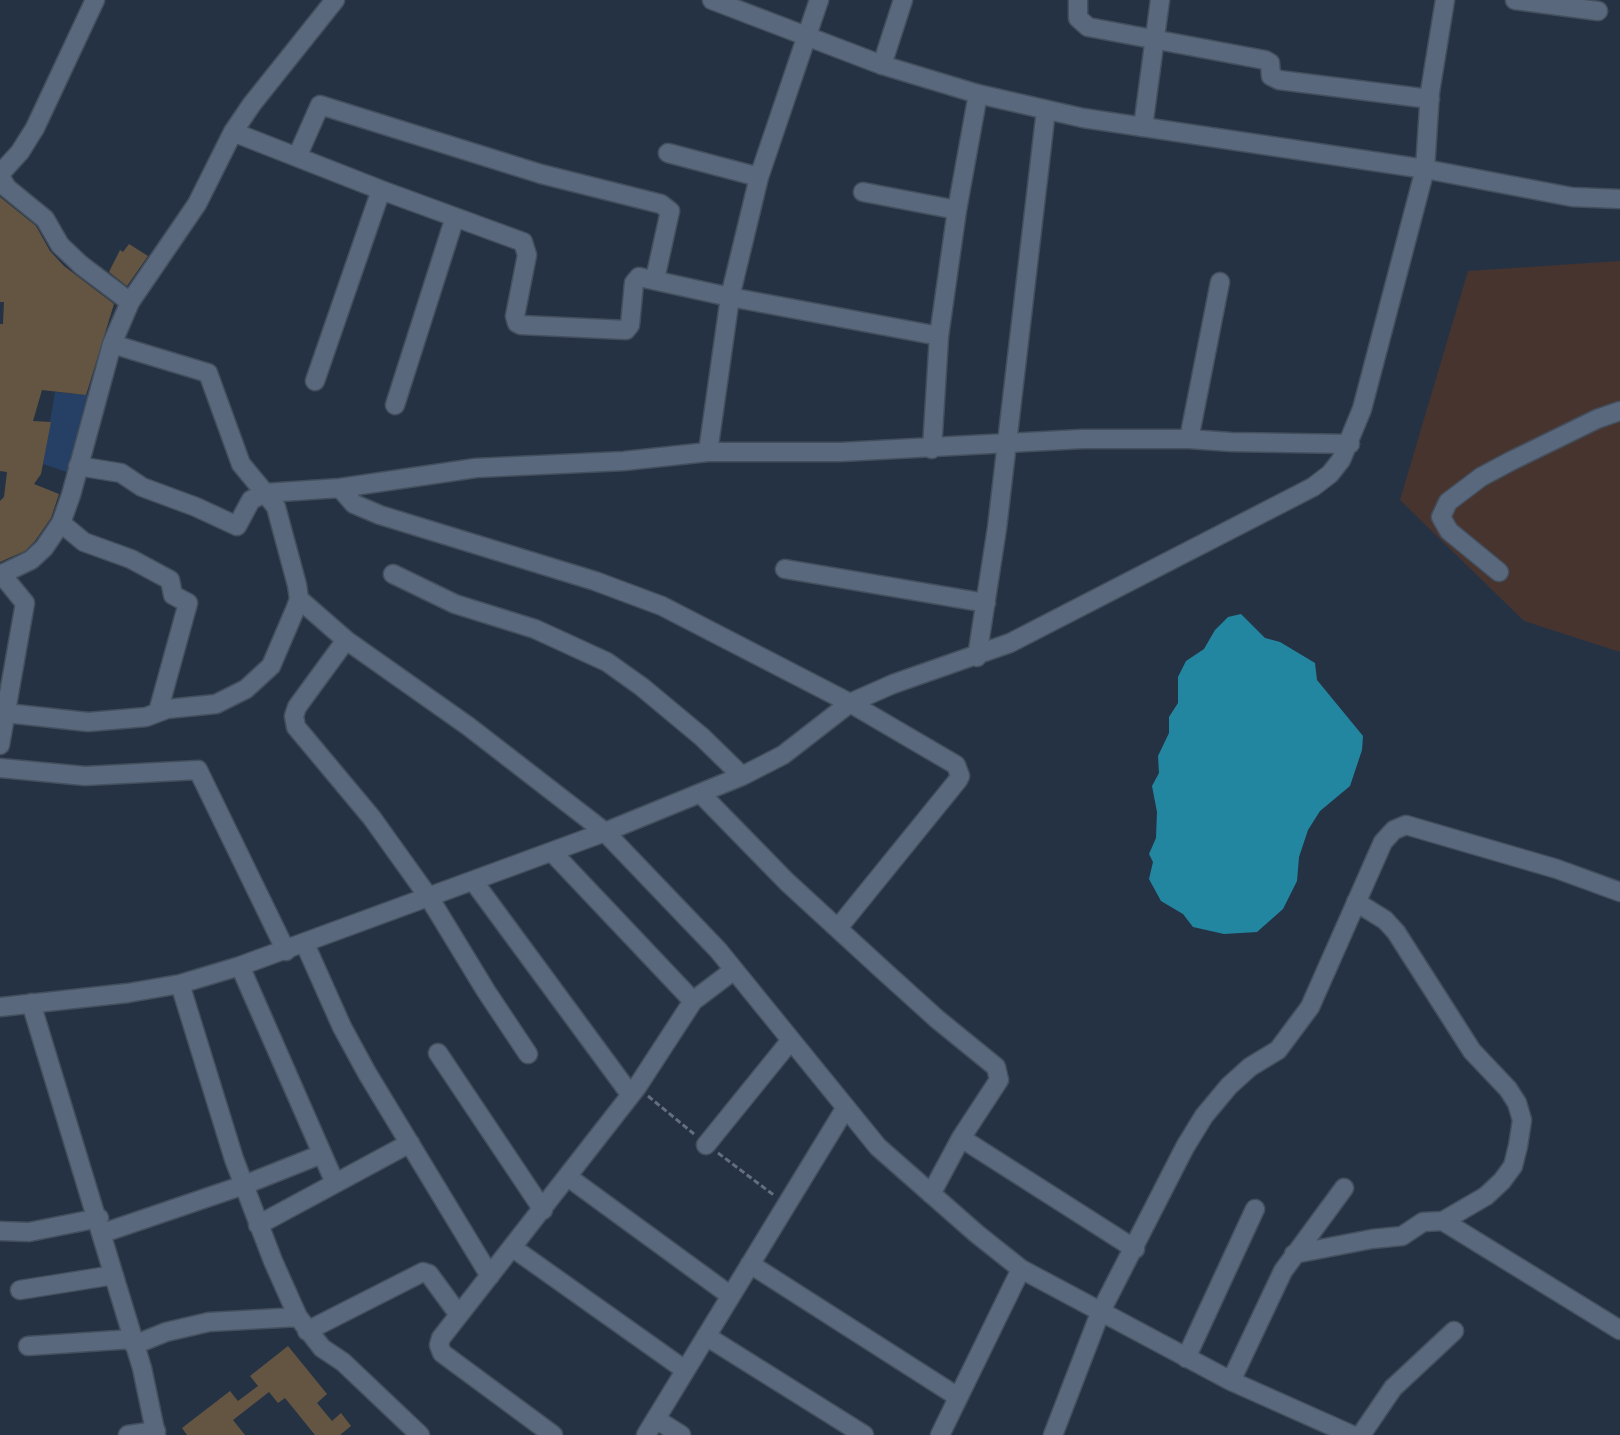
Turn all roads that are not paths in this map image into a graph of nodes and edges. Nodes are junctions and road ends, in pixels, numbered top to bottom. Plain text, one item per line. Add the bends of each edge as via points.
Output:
1 (95, 0) edge
2 (335, 0) edge
3 (712, 0) edge
4 (819, 0) edge
5 (903, 0) edge
6 (1078, 0) edge
7 (1160, 0) edge
8 (1445, 0) edge
9 (1515, 0) edge
10 (1598, 11) dead end
11 (807, 35) junction
12 (1152, 41) junction
13 (882, 65) junction
14 (978, 94) junction
15 (1430, 99) junction
16 (1046, 110) junction
17 (1143, 127) junction
18 (233, 132) junction
19 (668, 153) dead end
20 (297, 157) junction
21 (1425, 169) junction
22 (0, 175) edge
23 (759, 177) junction
24 (381, 190) junction
25 (863, 192) dead end
26 (1620, 199) edge
27 (957, 210) junction
28 (455, 217) junction
29 (655, 279) junction
30 (1220, 282) dead end
31 (730, 297) junction
32 (130, 302) junction
33 (939, 336) junction
34 (112, 344) junction
35 (315, 381) dead end
36 (395, 405) dead end
37 (1620, 411) edge
38 (1189, 439) junction
39 (1007, 442) junction
40 (1350, 444) junction
41 (932, 449) junction
42 (708, 452) junction
43 (78, 466) junction
44 (340, 488) junction
45 (265, 493) junction
46 (61, 523) junction
47 (785, 569) dead end
48 (1499, 572) dead end
49 (393, 574) dead end
50 (1, 575) edge
51 (298, 599) junction
52 (986, 603) junction
53 (346, 640) junction
54 (977, 657) junction
55 (850, 703) junction
56 (158, 712) junction
57 (6, 713) junction
58 (0, 745) edge
59 (0, 768) edge
60 (742, 776) junction
61 (701, 794) junction
62 (606, 832) junction
63 (552, 852) junction
64 (474, 882) junction
65 (1620, 892) edge
66 (430, 899) junction
67 (1356, 902) junction
68 (838, 928) junction
69 (305, 944) junction
70 (286, 951) junction
71 (240, 966) junction
72 (734, 970) junction
73 (180, 984) junction
74 (693, 1001) junction
75 (32, 1003) junction
76 (0, 1007) edge
77 (791, 1040) junction
78 (438, 1053) dead end
79 (528, 1054) dead end
80 (630, 1095) junction
81 (845, 1108) junction
82 (961, 1138) junction
83 (410, 1143) junction
84 (706, 1145) dead end
85 (322, 1154) junction
86 (568, 1178) junction
87 (335, 1184) junction
88 (243, 1185) junction
89 (1344, 1188) dead end
90 (930, 1194) junction
91 (1256, 1209) dead end
92 (543, 1210) junction
93 (1443, 1221) junction
94 (258, 1225) junction
95 (101, 1226) junction
96 (0, 1231) edge
97 (513, 1248) junction
98 (1135, 1249) junction
99 (1294, 1254) junction
100 (750, 1264) junction
101 (1021, 1269) junction
102 (114, 1275) junction
103 (490, 1276) junction
104 (21, 1290) dead end
105 (731, 1296) junction
106 (1100, 1313) junction
107 (459, 1315) junction
108 (302, 1324) junction
109 (1620, 1330) edge
110 (1454, 1331) dead end
111 (706, 1336) junction
112 (134, 1342) junction
113 (28, 1346) dead end
114 (1186, 1358) junction
115 (685, 1370) junction
116 (1231, 1381) junction
117 (958, 1397) junction
118 (657, 1420) junction
119 (156, 1433) edge
120 (129, 1435) edge
121 (420, 1435) edge
122 (552, 1435) edge
123 (646, 1435) edge
124 (681, 1435) edge
125 (864, 1435) edge
126 (940, 1435) edge
127 (1053, 1435) edge
128 (1352, 1435) edge
129 (1361, 1435) edge

1 - 22 street via 35,128
2 - 18 street
3 - 11 street
4 - 11 street
5 - 13 street
6 - 12 street via 1078,18 1088,27
7 - 12 street
8 - 15 street
9 - 10 street
11 - 13 street
11 - 23 street
12 - 15 street via 1265,60 1270,63 1271,76 1279,80
12 - 17 street
13 - 14 street
14 - 16 street
14 - 27 street
15 - 21 street
16 - 17 street
16 - 39 street
17 - 21 street
18 - 20 street
18 - 32 street via 197,204
19 - 23 street
20 - 24 street
20 - 29 street via 320,105 531,171 661,204 670,212
21 - 26 street via 1572,197
21 - 40 street
22 - 32 street via 7,188 45,219 60,245
23 - 31 street
24 - 28 street
24 - 35 street
25 - 27 street
27 - 33 street
28 - 29 street via 523,242 527,255 515,316 521,325 623,332 630,325 636,279
28 - 36 street
29 - 31 street
30 - 38 street
31 - 33 street
31 - 42 street
32 - 34 street
33 - 41 street
34 - 43 street
34 - 45 street via 208,373 241,464
37 - 48 street via 1511,461 1448,501 1441,517 1449,531
38 - 39 street
38 - 40 street
39 - 41 street
39 - 52 street
40 - 54 street via 1330,474 1313,487 1054,622
41 - 42 street
42 - 44 street via 476,468
43 - 45 street via 121,473 142,488 237,526 251,500
43 - 46 street
44 - 45 street
44 - 55 street via 354,504 380,515 595,581 662,606
45 - 51 street via 276,507
46 - 50 street via 31,560
46 - 56 street via 84,542 131,559 170,580 173,595 188,603
47 - 52 street
49 - 60 street via 455,604 536,629 607,662 702,737
50 - 57 street via 25,603
51 - 53 street
51 - 56 street via 271,666 246,689 216,704
52 - 54 street
53 - 62 street via 487,740
53 - 66 street via 297,706 296,727 372,818
54 - 55 street via 893,684
55 - 60 street via 783,755
55 - 68 street via 956,765 960,776
56 - 57 street via 125,720 88,722
57 - 58 street
59 - 70 street via 86,776 198,770
60 - 61 street
61 - 62 street
61 - 68 street
62 - 63 street
62 - 72 street
63 - 64 street
63 - 74 street
64 - 66 street
64 - 80 street
65 - 67 street via 1557,869 1406,825 1394,830 1383,843
66 - 69 street
66 - 79 street
67 - 93 street via 1396,932 1472,1051 1508,1089 1522,1120 1513,1166 1502,1181 1486,1196
67 - 98 street via 1310,1007 1278,1050 1250,1067 1204,1116
68 - 82 street via 996,1067 999,1080
69 - 70 street
69 - 83 street via 342,1027
70 - 71 street
71 - 73 street
71 - 85 street
72 - 74 street
72 - 77 street
73 - 75 street
73 - 88 street
74 - 80 street
75 - 76 street
75 - 95 street
77 - 81 street
77 - 84 street
78 - 92 street
80 - 86 street
81 - 90 street via 878,1147
81 - 100 street
82 - 90 street
82 - 98 street
83 - 87 street
83 - 103 street
85 - 87 street
85 - 88 street
86 - 92 street
86 - 105 street
87 - 94 street
88 - 94 street
88 - 95 street
89 - 99 street
90 - 101 street
91 - 114 street
92 - 97 street
93 - 99 street via 1423,1222 1402,1236
93 - 109 street
94 - 108 street
95 - 96 street
95 - 102 street
97 - 103 street
97 - 115 street
98 - 106 street
99 - 116 street
100 - 105 street
100 - 117 street
101 - 106 street
101 - 117 street
102 - 104 street
102 - 112 street
103 - 107 street
105 - 111 street
106 - 114 street
106 - 127 street
107 - 108 street via 429,1274 423,1272
107 - 122 street via 441,1338 442,1353
108 - 112 street via 209,1322
108 - 121 street via 322,1348 343,1362
110 - 129 street via 1394,1388
111 - 115 street
111 - 125 street
112 - 113 street
112 - 119 street
114 - 116 street
115 - 118 street
116 - 128 street
117 - 126 street
118 - 123 street
118 - 124 street
119 - 120 street

